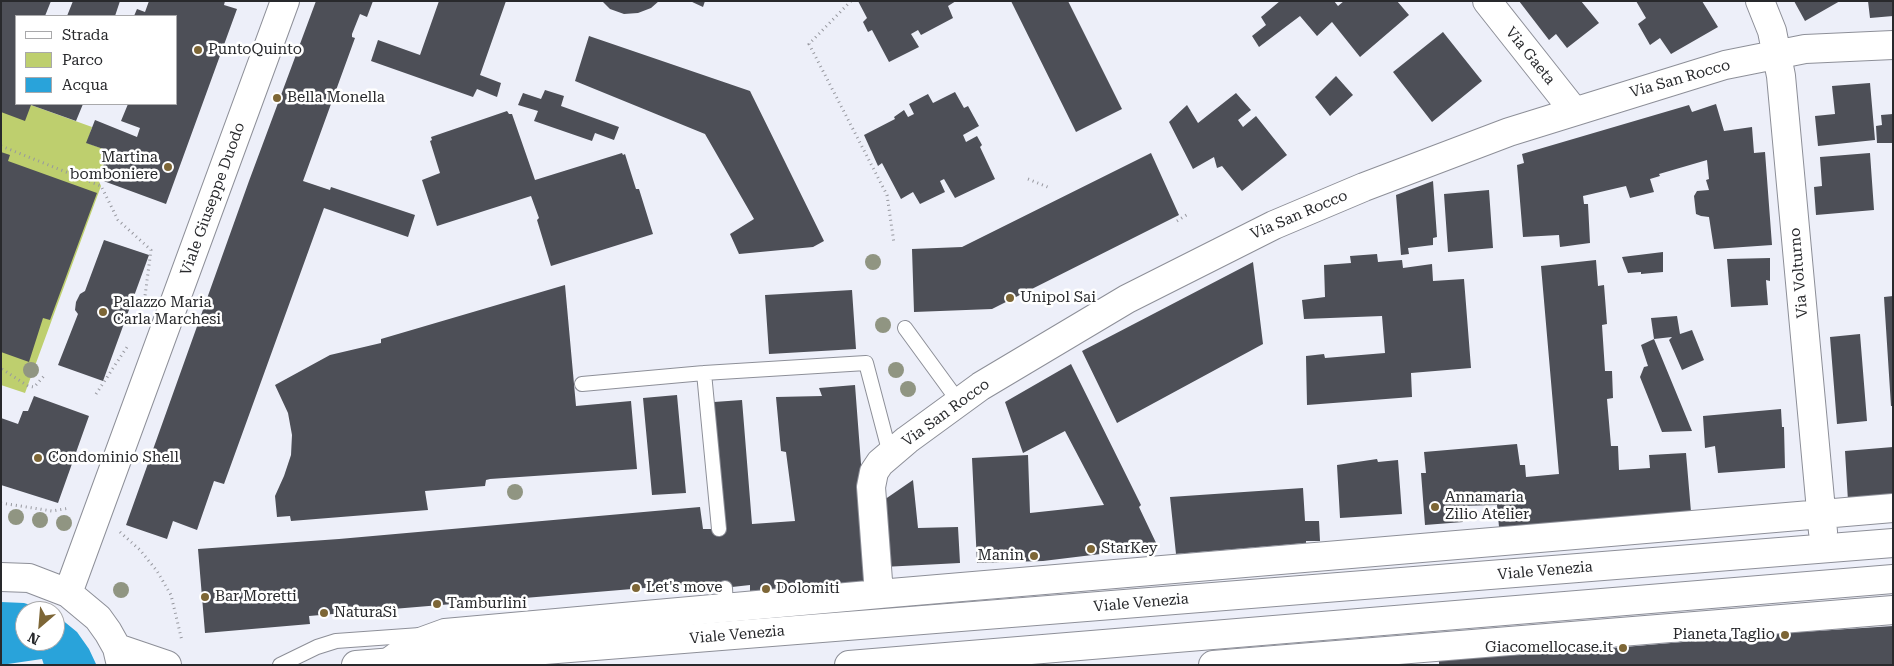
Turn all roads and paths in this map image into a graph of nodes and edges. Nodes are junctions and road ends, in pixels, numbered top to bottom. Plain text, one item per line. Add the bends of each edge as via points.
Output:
1 (285, 1) edge
2 (851, 1) edge
3 (1487, 1) edge
4 (1760, 1) edge
5 (1893, 45) edge
6 (1777, 54) junction
7 (1574, 111) junction
8 (1, 146) edge
9 (1028, 179) dead end
10 (1050, 188) dead end
11 (1188, 214) dead end
12 (1177, 221) dead end
13 (894, 243) dead end
14 (145, 297) dead end
15 (905, 328) dead end
16 (132, 340) dead end
17 (2, 368) edge
18 (704, 373) junction
19 (45, 375) dead end
20 (582, 384) dead end
21 (96, 394) dead end
22 (959, 402) junction
23 (890, 454) junction
24 (1, 503) edge
25 (77, 504) dead end
26 (1893, 508) edge
27 (1821, 514) junction
28 (117, 528) dead end
29 (718, 529) dead end
30 (1893, 542) edge
31 (1824, 548) junction
32 (1, 577) edge
33 (1893, 579) edge
34 (68, 593) junction
35 (879, 594) junction
36 (1893, 610) edge
37 (446, 633) junction
38 (119, 657) edge
39 (175, 657) edge
40 (389, 662) junction
41 (280, 665) edge
42 (356, 665) edge
43 (849, 665) edge
44 (1213, 665) edge

1 - 34 street, Viale Giuseppe Duodo
2 - 13 path via 809,44 887,195
3 - 7 street, Via Gaeta
4 - 6 street, Via Volturno
5 - 6 street, Via San Rocco via 1804,49
6 - 7 street, Via San Rocco via 1717,67
6 - 27 street, Via Volturno
7 - 22 street, Via San Rocco via 1364,187 1274,225 1127,299
8 - 14 path via 101,186 118,220 151,250
9 - 10 path
11 - 12 path
15 - 22 lane
16 - 21 path
17 - 19 path via 34,387
18 - 20 lane
18 - 23 lane via 866,363
18 - 29 lane
22 - 23 street, Via San Rocco
23 - 35 street, Via San Rocco via 872,479 871,504
24 - 25 path via 52,511
26 - 27 street, Viale Venezia
27 - 31 street, Via Volturno
27 - 35 street, Viale Venezia
28 - 39 path via 158,571 171,595 181,633
30 - 31 street, Viale Venezia
31 - 40 street, Viale Venezia
32 - 34 street via 29,578
33 - 43 street
34 - 38 street via 98,618
35 - 37 street, Viale Venezia via 725,598
36 - 44 street
37 - 40 street, Viale Venezia via 408,648
37 - 41 lane, Viale Venezia via 336,641
38 - 39 street
40 - 42 street, Viale Venezia

